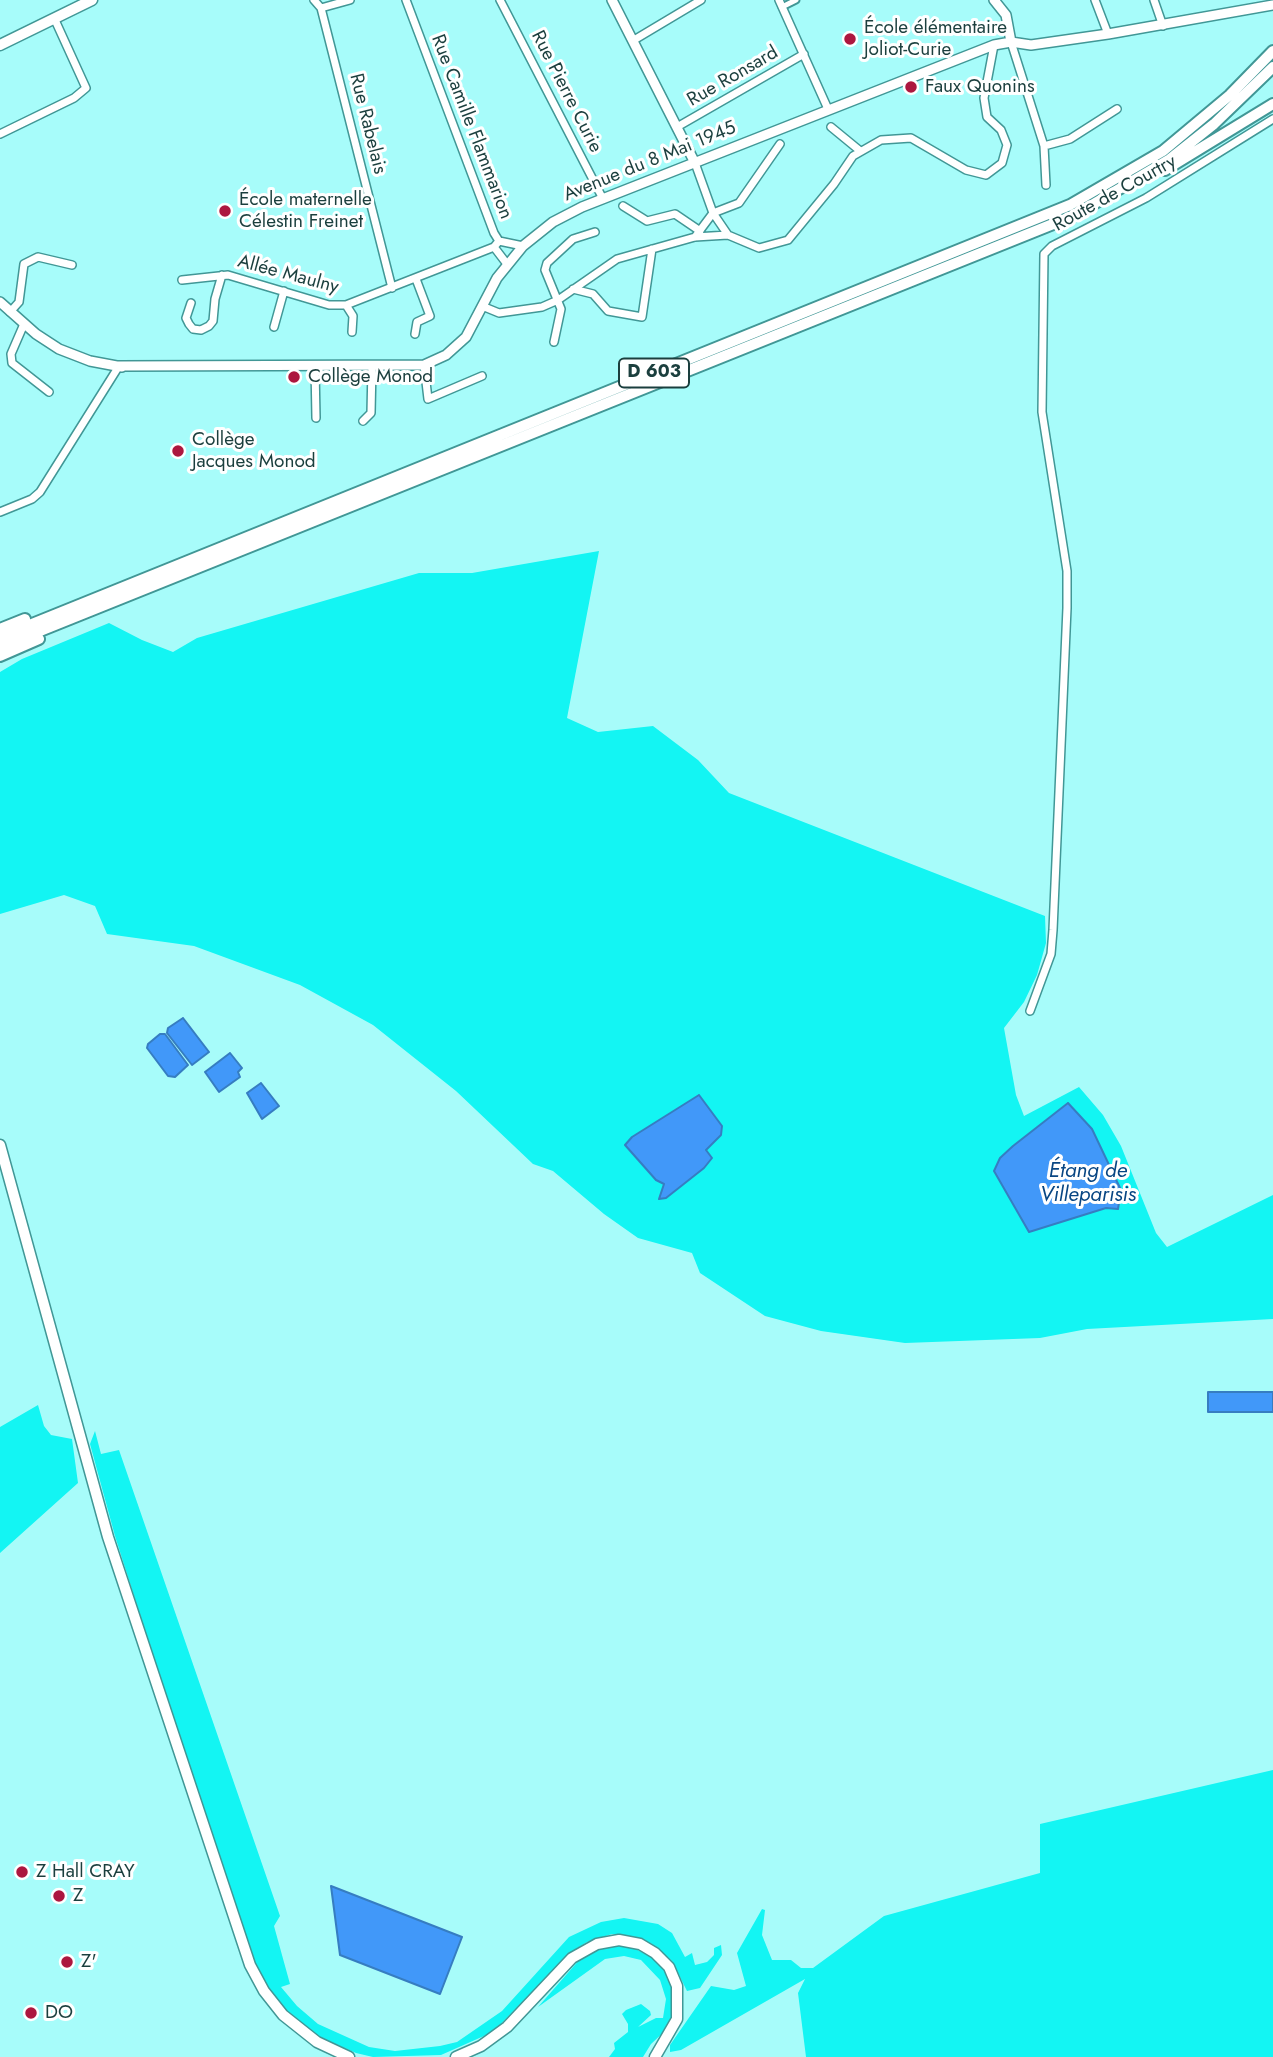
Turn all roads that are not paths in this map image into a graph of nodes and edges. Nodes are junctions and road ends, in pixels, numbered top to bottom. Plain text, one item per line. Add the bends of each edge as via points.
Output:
1 (314, 0) edge
2 (350, 0) edge
3 (406, 0) edge
4 (500, 0) edge
5 (612, 0) edge
6 (701, 0) edge
7 (796, 0) edge
8 (994, 0) edge
9 (1095, 0) edge
10 (1154, 0) edge
11 (89, 1) edge
12 (781, 4) edge
13 (1273, 5) edge
14 (321, 8) junction
15 (55, 20) junction
16 (1163, 26) junction
17 (1108, 34) junction
18 (634, 40) junction
19 (1011, 42) junction
20 (0, 46) edge
21 (994, 46) junction
22 (1273, 51) edge
23 (804, 54) junction
24 (1273, 67) edge
25 (1273, 104) edge
26 (828, 109) junction
27 (1117, 109) dead end
28 (1273, 119) edge
29 (677, 127) junction
30 (831, 127) dead end
31 (0, 134) edge
32 (780, 145) dead end
33 (1044, 146) junction
34 (859, 150) junction
35 (695, 163) junction
36 (1046, 185) dead end
37 (1119, 191) junction
38 (616, 193) junction
39 (603, 199) junction
40 (623, 206) joint
41 (713, 213) junction
42 (595, 232) dead end
43 (697, 234) junction
44 (728, 235) junction
45 (497, 244) junction
46 (523, 246) junction
47 (652, 249) junction
48 (507, 264) junction
49 (72, 265) dead end
50 (222, 275) junction
51 (416, 279) junction
52 (182, 280) dead end
53 (392, 288) junction
54 (573, 289) junction
55 (284, 291) junction
56 (555, 301) junction
57 (0, 302) edge
58 (191, 303) dead end
59 (346, 305) junction
60 (482, 306) junction
61 (10, 312) junction
62 (24, 324) junction
63 (274, 327) dead end
64 (352, 332) dead end
65 (415, 334) dead end
66 (554, 342) dead end
67 (424, 365) junction
68 (119, 366) junction
69 (315, 367) junction
70 (372, 367) junction
71 (482, 376) dead end
72 (48, 392) dead end
73 (316, 418) dead end
74 (363, 421) dead end
75 (0, 512) edge
76 (54, 620) junction
77 (0, 629) edge
78 (0, 637) edge
79 (0, 648) edge
80 (0, 656) edge
81 (1030, 1011) dead end
82 (0, 1145) edge
83 (349, 2057) edge
84 (456, 2057) edge
85 (655, 2057) edge

1 - 14 street
2 - 14 street
3 - 45 street, Rue Camille Flammarion
4 - 39 street, Rue Pierre Curie
5 - 18 street
6 - 18 street
7 - 12 street
8 - 19 street via 1006,15
9 - 17 street
10 - 16 street
11 - 15 main road
12 - 23 street
13 - 16 street, Avenue du 8 Mai 1945
14 - 53 street, Rue Rabelais
15 - 20 main road
15 - 31 street via 86,88
16 - 17 street, Avenue du 8 Mai 1945
17 - 19 street, Avenue du 8 Mai 1945 via 1031,45
18 - 29 street
19 - 21 street, Avenue du 8 Mai 1945
19 - 33 street
21 - 26 street, Avenue du 8 Mai 1945
21 - 34 street via 984,98 987,117 1001,130 1007,145 1002,163 986,175 966,170 911,138 881,140
22 - 76 highway, D 603 via 1215,109 1163,151 1070,205
23 - 26 street
23 - 29 street, Rue Ronsard
24 - 37 highway, D 603 via 1193,142
25 - 37 highway via 1142,184
26 - 35 street, Avenue du 8 Mai 1945
27 - 33 street via 1070,139
28 - 81 street, Route de Courtry via 1146,198 1044,254 1041,402 1067,571 1066,636 1051,954
29 - 35 street
30 - 34 street
32 - 41 street via 738,203
33 - 36 street
34 - 44 street via 788,240 759,248
35 - 38 street, Avenue du 8 Mai 1945
35 - 41 street
37 - 76 highway, D 603 via 1037,231
38 - 39 street, Avenue du 8 Mai 1945
38 - 40 street
39 - 46 street, Avenue du 8 Mai 1945 via 565,215
40 - 43 street via 647,221 675,214
41 - 43 street
41 - 44 street
42 - 56 street via 573,239 547,263
43 - 44 street
43 - 47 street
45 - 46 street, Rue Camille Flammarion
45 - 48 street
45 - 51 street, Allée Maulny
46 - 48 street, Avenue du 8 Mai 1945
47 - 54 street via 617,259
47 - 54 street via 642,317 608,311 593,294
48 - 60 street, Avenue du 8 Mai 1945
49 - 61 street via 38,257 24,264 19,302
50 - 52 street, Allée Maulny
50 - 55 street, Allée Maulny
50 - 58 street via 209,326 201,330 189,324 186,318
51 - 53 street, Allée Maulny
51 - 65 street via 430,316 417,322
53 - 59 street, Allée Maulny
54 - 56 street
55 - 59 street, Allée Maulny via 329,305
55 - 63 street
56 - 60 street via 499,313
56 - 66 street via 561,309
57 - 61 street, Avenue du 8 Mai 1945
59 - 64 street via 353,316
60 - 67 street, Avenue du 8 Mai 1945 via 457,348
61 - 62 street, Avenue du 8 Mai 1945
62 - 68 street, Avenue du 8 Mai 1945 via 59,349
62 - 72 street via 10,354 12,363
67 - 70 street, Avenue du 8 Mai 1945
67 - 71 street via 428,399
68 - 69 street, Avenue du 8 Mai 1945 via 142,371
68 - 75 street via 40,492
69 - 70 street, Avenue du 8 Mai 1945
69 - 73 street
70 - 74 street via 371,413
76 - 77 highway via 30,617
76 - 78 highway, D 603
76 - 79 highway, D 603
76 - 80 highway via 39,639
82 - 83 main road via 108,1538 250,1965 264,1991 292,2023 317,2042
84 - 85 main road via 507,2027 572,1958 597,1944 620,1940 655,1953 675,1978 677,2019

